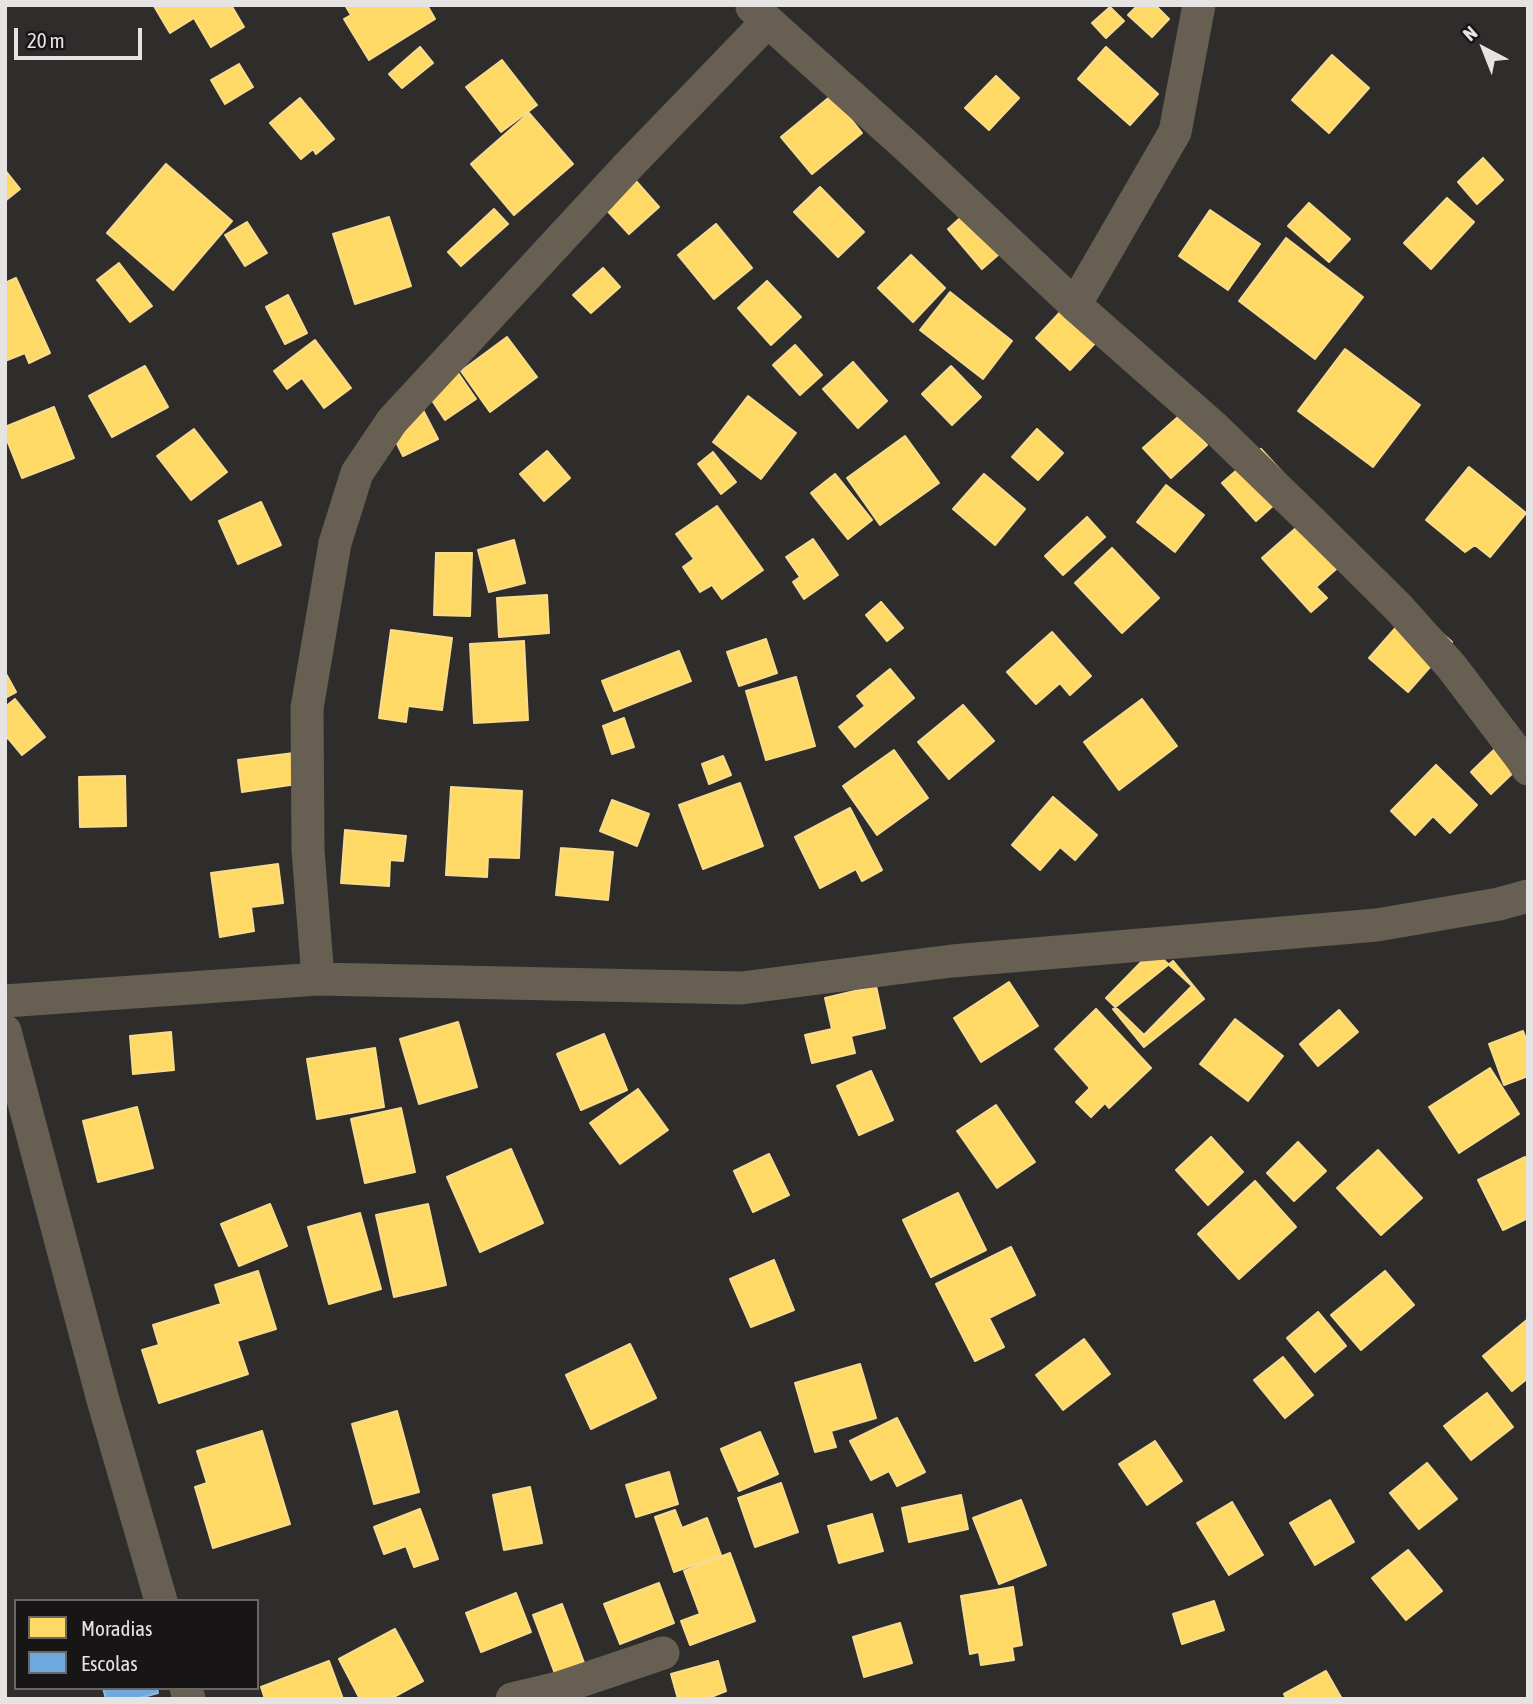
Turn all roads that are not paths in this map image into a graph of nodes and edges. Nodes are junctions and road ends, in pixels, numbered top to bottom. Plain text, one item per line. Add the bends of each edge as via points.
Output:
1 (1199, 5) edge
2 (759, 13) edge
3 (1075, 305) junction
4 (1526, 756) edge
5 (1528, 896) edge
6 (318, 979) junction
7 (5, 1001) edge
8 (5, 1031) edge
9 (160, 1599) edge
10 (663, 1653) dead end
11 (512, 1699) edge

1 - 3 street via 1175,132
2 - 3 street
2 - 6 street via 628,166 392,421 357,473 335,543 307,708 308,850
3 - 4 street via 1216,429 1398,607
5 - 6 street via 1377,925 952,961 741,988
6 - 7 street
8 - 9 street
10 - 11 street

